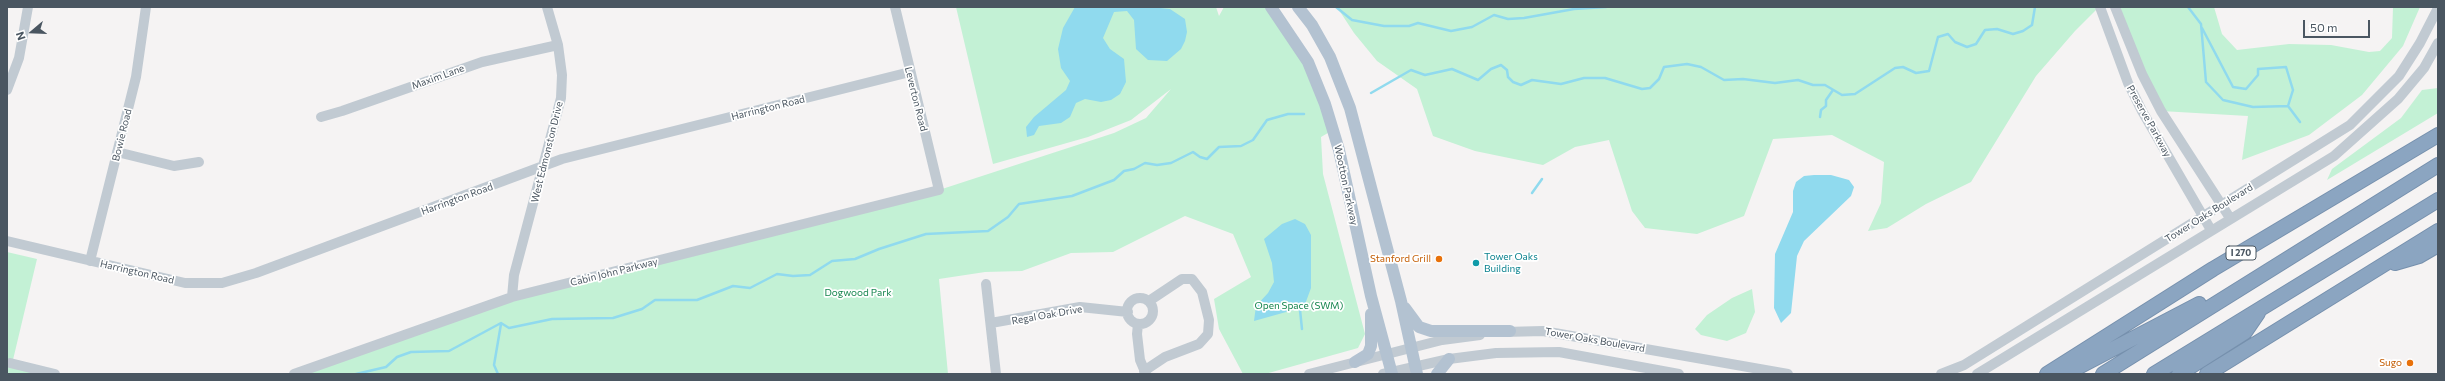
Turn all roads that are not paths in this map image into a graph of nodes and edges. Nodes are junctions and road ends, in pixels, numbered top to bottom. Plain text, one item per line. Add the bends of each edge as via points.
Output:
1 (28, 7) edge
2 (146, 7) edge
3 (547, 7) edge
4 (895, 7) edge
5 (1271, 7) edge
6 (1298, 7) edge
7 (2100, 7) edge
8 (2115, 7) edge
9 (2438, 8) edge
10 (2438, 43) edge
11 (558, 45) junction
12 (910, 72) junction
13 (7, 90) edge
14 (320, 117) dead end
15 (2436, 137) edge
16 (117, 152) junction
17 (199, 162) dead end
18 (2438, 166) edge
19 (544, 167) junction
20 (939, 190) joint
21 (2438, 200) edge
22 (2222, 205) junction
23 (2204, 216) junction
24 (2230, 218) junction
25 (2211, 230) junction
26 (2438, 231) edge
27 (7, 241) edge
28 (2438, 245) edge
29 (2296, 254) junction
30 (90, 261) junction
31 (2381, 266) junction
32 (986, 284) dead end
33 (1370, 296) junction
34 (512, 297) junction
35 (1149, 301) junction
36 (1401, 301) junction
37 (2260, 309) junction
38 (1128, 312) junction
39 (991, 323) junction
40 (1138, 324) junction
41 (1510, 331) junction
42 (1411, 348) junction
43 (1387, 355) junction
44 (1449, 359) junction
45 (1355, 362) junction
46 (10, 363) dead end
47 (1416, 370) edge
48 (1145, 373) edge
49 (1389, 373) edge
50 (55, 374) edge
51 (294, 374) edge
52 (996, 374) edge
53 (1309, 374) edge
54 (1437, 374) edge
55 (1679, 374) edge
56 (1788, 374) edge
57 (1941, 374) edge
58 (1977, 374) edge
59 (2047, 374) edge
60 (2065, 374) edge
61 (2102, 374) edge
62 (2154, 374) edge
63 (2179, 374) edge
64 (2207, 374) edge

1 - 13 street via 19,58
2 - 16 street, Bowie Road via 136,77
3 - 11 street, West Edmonston Drive
4 - 12 street, Leverton Road
5 - 33 main road, Wootton Parkway via 1308,62 1325,104 1339,150
6 - 36 main road via 1312,25 1330,57 1350,108
7 - 23 street, Preserve Parkway via 2128,83
8 - 22 street, Preserve Parkway via 2142,74 2161,111
9 - 22 street, Tower Oaks Boulevard via 2420,44 2399,76 2350,125
10 - 24 street, Tower Oaks Boulevard via 2424,68 2398,99 2334,156
11 - 14 street, Maxim Lane via 482,62
11 - 19 street, West Edmonston Drive via 562,75 561,98
12 - 19 street, Harrington Road via 562,159
12 - 20 street, Leverton Road
15 - 59 highway, I 270 via 2213,269
16 - 17 street via 174,166
16 - 30 street, Bowie Road
18 - 29 highway
19 - 30 street, Harrington Road via 256,273 222,283 185,283
19 - 34 street, West Edmonston Drive via 514,275
20 - 34 street, Cabin John Parkway
21 - 37 highway
22 - 23 street, Tower Oaks Boulevard
22 - 24 street, Preserve Parkway
23 - 25 street, Preserve Parkway
23 - 57 street, Tower Oaks Boulevard via 1964,365
24 - 25 street, Tower Oaks Boulevard
25 - 58 street, Tower Oaks Boulevard
26 - 31 highway
27 - 30 street, Harrington Road
28 - 31 highway via 2419,256
29 - 60 highway
29 - 61 highway
31 - 64 highway
32 - 39 street
33 - 43 main road, Wootton Parkway
33 - 45 main road via 1371,346 1368,354
34 - 51 street, Cabin John Parkway
35 - 38 street via 1142,298 1134,300 1129,305
35 - 40 street via 1153,316 1148,322
35 - 48 street via 1182,279 1192,279 1202,292 1209,320 1208,334 1199,344 1166,357
36 - 41 main road via 1419,327 1431,331
36 - 42 main road
37 - 62 highway
37 - 63 highway via 2245,332
38 - 39 street, Regal Oak Drive via 1080,307
38 - 40 street via 1129,318
39 - 52 street
40 - 48 street via 1137,334
41 - 42 street, Tower Oaks Boulevard via 1442,340
41 - 56 street, Tower Oaks Boulevard via 1543,331
42 - 43 street, Tower Oaks Boulevard
42 - 47 main road
43 - 45 street, Tower Oaks Boulevard
43 - 49 main road, Wootton Parkway
44 - 47 street, Tower Oaks Boulevard
44 - 54 main road
44 - 55 street, Tower Oaks Boulevard via 1496,353 1559,352
45 - 53 street, Tower Oaks Boulevard
46 - 50 street
47 - 49 street, Tower Oaks Boulevard

